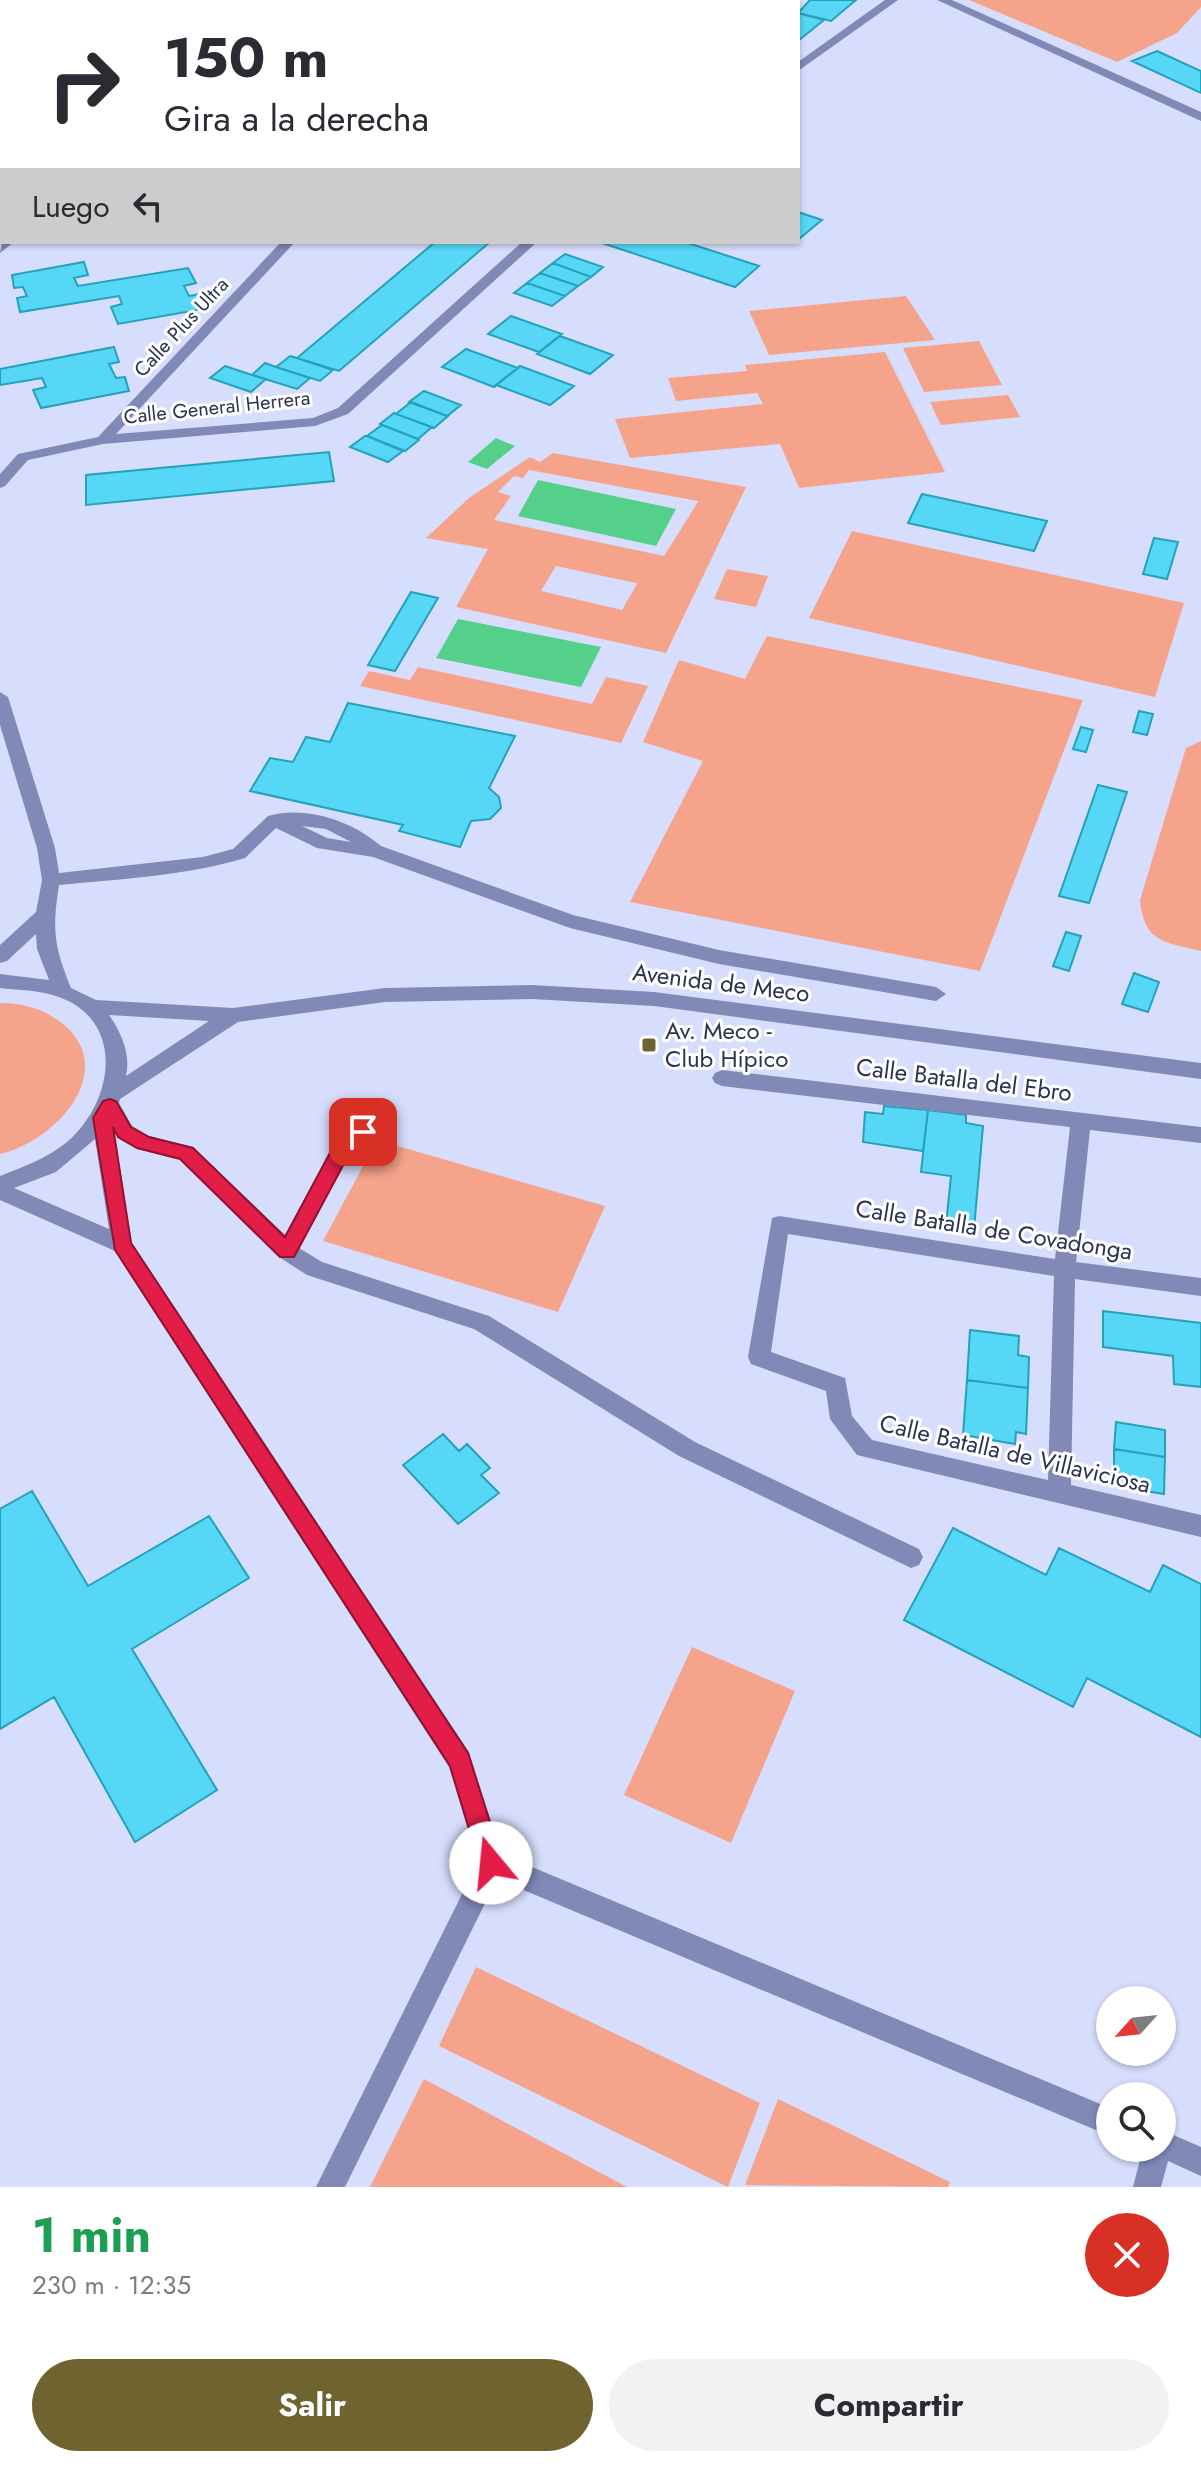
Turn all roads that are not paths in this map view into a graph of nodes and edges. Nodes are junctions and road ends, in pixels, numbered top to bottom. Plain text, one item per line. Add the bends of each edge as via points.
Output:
1 (892, 0) edge
2 (943, 0) edge
3 (800, 66) edge
4 (1201, 117) edge
5 (286, 244) edge
6 (528, 244) edge
7 (103, 440) junction
8 (0, 483) edge
9 (0, 697) edge
10 (51, 880) junction
11 (45, 915) junction
12 (0, 956) edge
13 (0, 981) edge
14 (63, 991) junction
15 (936, 994) dead end
16 (91, 1007) junction
17 (233, 1015) junction
18 (1201, 1071) edge
19 (722, 1078) dead end
20 (109, 1106) junction
21 (1081, 1119) junction
22 (363, 1132) dead end
23 (1201, 1135) edge
24 (0, 1185) edge
25 (0, 1192) edge
26 (779, 1224) joint
27 (122, 1245) junction
28 (287, 1251) junction
29 (1065, 1269) junction
30 (1201, 1287) edge
31 (1059, 1492) junction
32 (1201, 1526) edge
33 (911, 1557) dead end
34 (491, 1863) junction
35 (1096, 2116) edge
36 (1176, 2150) edge
37 (1153, 2162) edge
38 (1201, 2162) edge
39 (330, 2187) edge
40 (1147, 2187) edge

1 - 3 street
2 - 4 street
5 - 7 street, Calle Plus Ultra
6 - 7 street, Calle General Herrera via 343,411 315,422
7 - 8 street, Calle General Herrera via 23,457
9 - 10 street
10 - 11 street
10 - 15 street via 239,854 274,820 323,844 375,851 570,921 719,957
11 - 12 street
11 - 14 street via 46,949
13 - 14 street via 40,983
14 - 16 street
16 - 17 street, Avenida de Meco
16 - 20 street via 117,1046 119,1069
17 - 18 street, Avenida de Meco via 385,995 547,993 654,999
17 - 20 street, Avenida de Meco
19 - 21 street, Calle Batalla del Ebro
20 - 24 street, Avenida de Meco via 86,1138 65,1155
20 - 27 street
20 - 28 street via 125,1132 144,1143 186,1153
21 - 23 street, Calle Batalla del Ebro
21 - 29 street
22 - 28 street via 347,1139
25 - 27 street
26 - 29 street, Calle Batalla de Covadonga
26 - 31 street, Calle Batalla de Villaviciosa via 759,1357 837,1385 841,1419 865,1448
27 - 34 street via 460,1761
28 - 33 street via 315,1269 481,1322 687,1449
29 - 30 street, Calle Batalla de Covadonga
29 - 31 street
31 - 32 street, Calle Batalla de Villaviciosa
34 - 35 street
34 - 39 street
36 - 38 street
37 - 40 street

